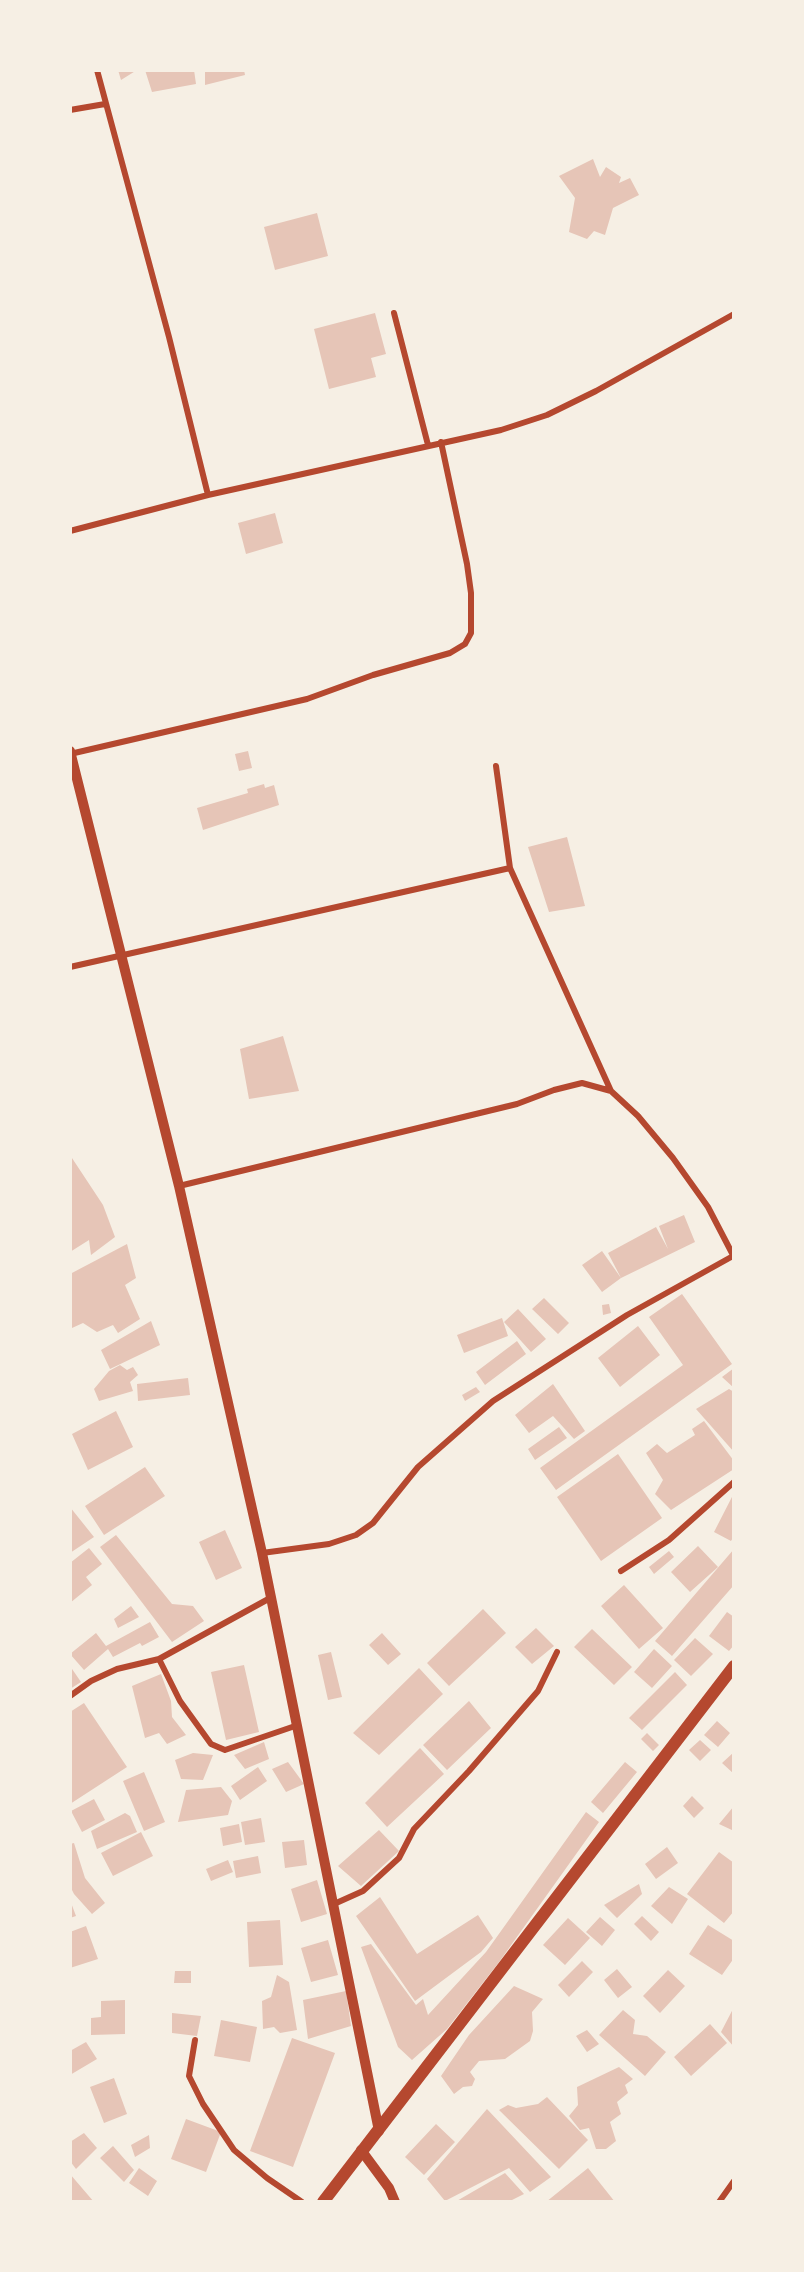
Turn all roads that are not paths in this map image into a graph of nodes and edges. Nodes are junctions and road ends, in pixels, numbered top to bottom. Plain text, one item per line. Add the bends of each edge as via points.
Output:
1 (97, 70) edge
2 (105, 104) junction
3 (70, 110) edge
4 (394, 313) dead end
5 (734, 314) edge
6 (441, 442) junction
7 (428, 445) junction
8 (208, 495) junction
9 (70, 531) edge
10 (71, 753) edge
11 (496, 766) dead end
12 (510, 868) junction
13 (120, 957) junction
14 (70, 967) edge
15 (611, 1091) junction
16 (178, 1186) junction
17 (733, 1257) edge
18 (734, 1482) edge
19 (262, 1553) junction
20 (621, 1571) dead end
21 (272, 1597) junction
22 (558, 1652) dead end
23 (159, 1659) junction
24 (734, 1666) edge
25 (70, 1696) edge
26 (299, 1725) junction
27 (334, 1904) junction
28 (195, 2040) dead end
29 (379, 2131) junction
30 (361, 2150) junction
31 (734, 2181) edge
32 (302, 2202) edge
33 (323, 2202) edge
34 (395, 2202) edge
35 (719, 2202) edge

1 - 2 street
2 - 3 street
2 - 8 street
4 - 7 street
5 - 6 street via 547,415 501,430
6 - 7 street
6 - 10 street via 471,593 471,633 465,644 450,653 330,692
7 - 8 street
8 - 9 street
10 - 13 street
11 - 12 street
12 - 13 street
12 - 15 street
13 - 14 street
13 - 16 street
15 - 16 street via 582,1083 517,1104
15 - 17 street via 673,1158 708,1207
16 - 19 street
17 - 19 street via 627,1315 493,1401 418,1467 372,1523 356,1536 329,1544
18 - 20 street via 669,1540
19 - 21 street
21 - 23 street
21 - 26 street
22 - 27 street via 538,1691 414,1829 399,1858 363,1891
23 - 25 street via 117,1669
23 - 26 street via 180,1701 211,1744 225,1750
24 - 29 main road
26 - 27 street
27 - 29 street
28 - 32 street via 189,2076 203,2104 234,2150
29 - 30 main road
30 - 33 main road
30 - 34 street
31 - 35 street

